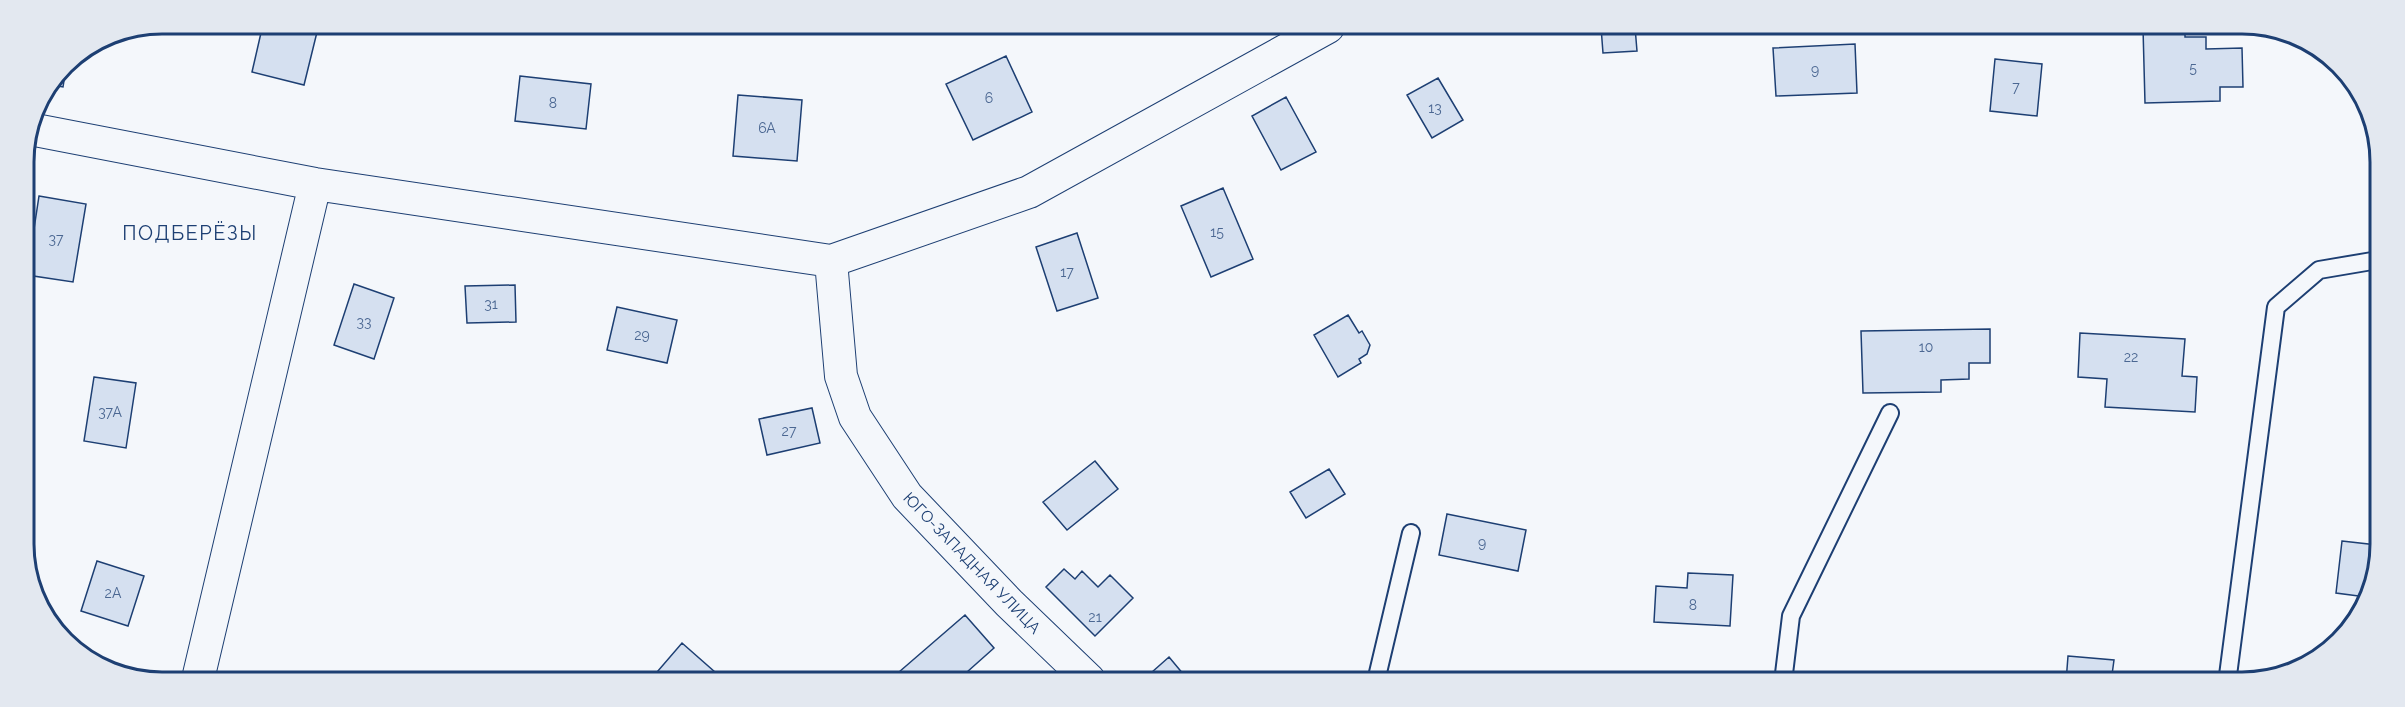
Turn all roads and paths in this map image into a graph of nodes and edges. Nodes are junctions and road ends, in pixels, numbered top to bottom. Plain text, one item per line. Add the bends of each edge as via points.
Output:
1 (1315, 34) edge
2 (39, 131) edge
3 (315, 184) junction
4 (831, 261) junction
5 (2370, 261) edge
6 (1890, 413) dead end
7 (1411, 533) dead end
8 (199, 672) edge
9 (1081, 672) edge
10 (1378, 672) edge
11 (1784, 672) edge
12 (2228, 672) edge

1 - 4 street via 1029,192
2 - 3 street
3 - 4 street
3 - 8 street
4 - 9 street, ЮГО-ЗАПАДНАЯ УЛИЦА via 841,376 855,417 907,496
5 - 12 lane via 2319,270 2276,307
6 - 11 lane via 1791,616
7 - 10 lane

